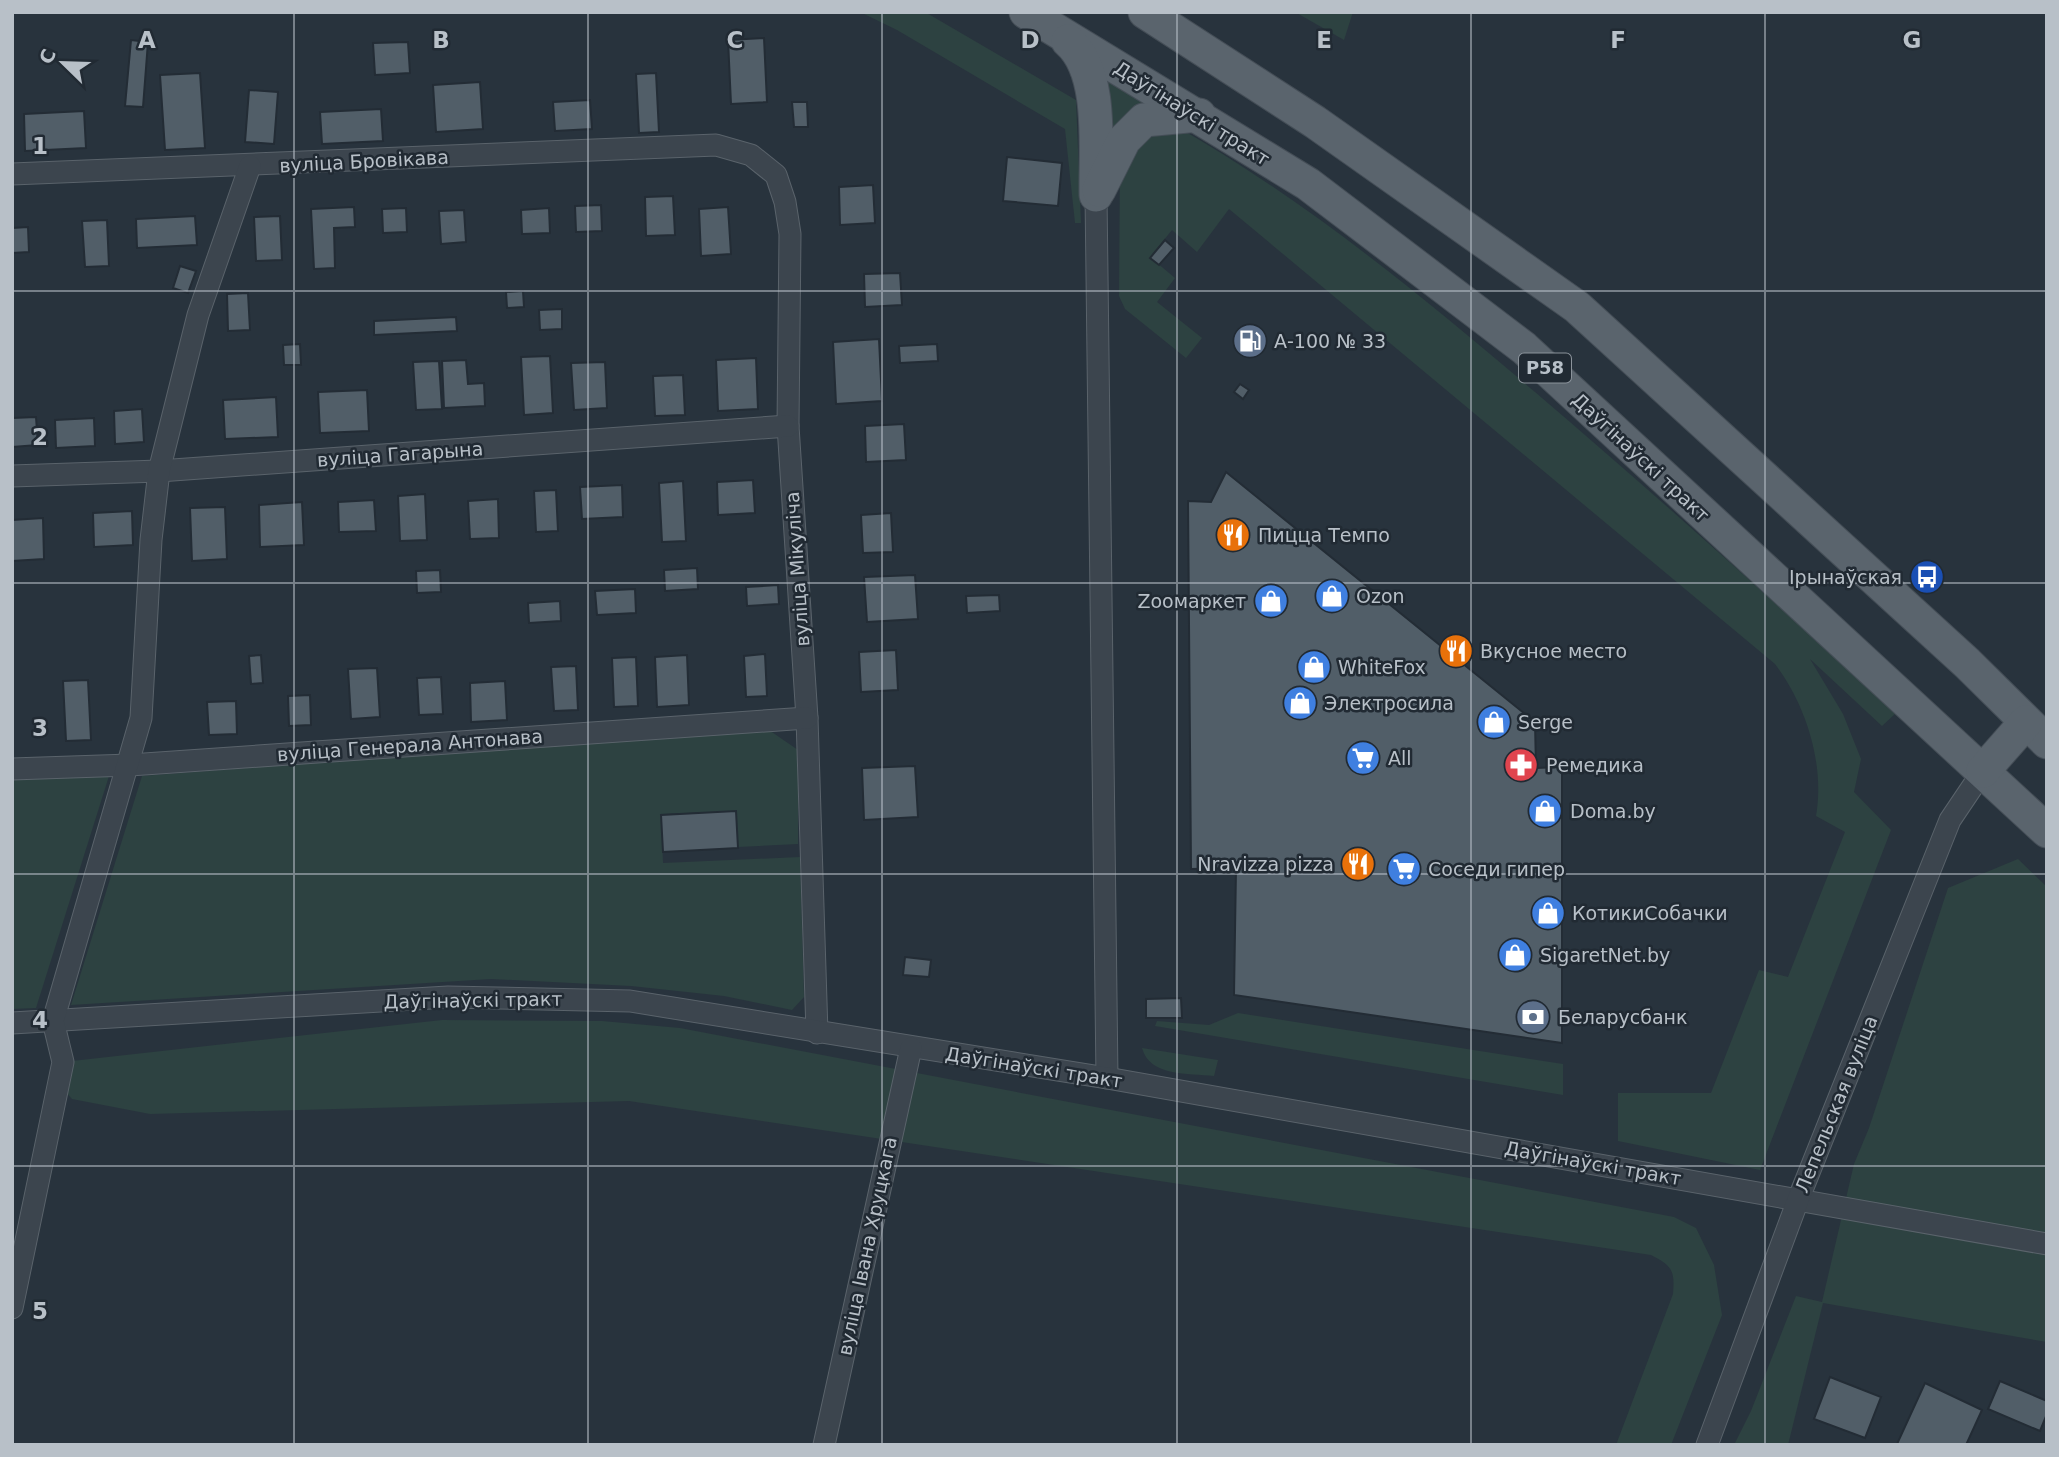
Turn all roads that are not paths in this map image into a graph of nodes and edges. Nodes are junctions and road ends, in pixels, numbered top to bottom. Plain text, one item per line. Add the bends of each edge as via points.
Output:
1 (1026, 12) edge
2 (1145, 12) edge
3 (1056, 30) junction
4 (1199, 115) junction
5 (716, 145) joint
6 (250, 166) junction
7 (12, 174) edge
8 (1097, 195) junction
9 (788, 426) junction
10 (159, 471) junction
11 (12, 476) edge
12 (807, 718) junction
13 (2036, 732) edge
14 (130, 765) junction
15 (12, 769) edge
16 (1983, 771) junction
17 (2047, 831) edge
18 (53, 1021) junction
19 (12, 1023) edge
20 (817, 1033) junction
21 (911, 1048) junction
22 (1107, 1078) junction
23 (1798, 1200) junction
24 (2047, 1244) edge
25 (12, 1308) edge
26 (824, 1445) edge
27 (1707, 1445) edge

1 - 3 main road, Даўгінаўскі тракт / Р58
2 - 13 main road via 1326,130 1577,307 1967,663
3 - 4 main road, Даўгінаўскі тракт / Р58
3 - 8 main road via 1087,64 1094,101
4 - 8 main road via 1144,120 1124,140
4 - 16 main road, Даўгінаўскі тракт / Р58 via 1308,184 1524,348
5 - 6 street, вуліца Бровікава
5 - 9 street, вуліца Мікуліча via 751,155 776,175 785,202 790,234
6 - 7 street, вуліца Бровікава
6 - 10 street via 198,315
8 - 22 street
9 - 10 street, вуліца Гагарына
9 - 12 street, вуліца Мікуліча
10 - 11 street, вуліца Гагарына
10 - 14 street via 141,718
12 - 14 street, вуліца Генерала Антонава
12 - 20 street, вуліца Мікуліча
13 - 16 main road
14 - 15 street, вуліца Генерала Антонава
14 - 18 street
16 - 17 main road, Даўгінаўскі тракт / Р58
16 - 23 street, Лепельская вуліца via 1950,820
18 - 19 street, Даўгінаўскі тракт
18 - 20 street, Даўгінаўскі тракт via 500,996 630,1001
18 - 25 street via 63,1062
20 - 21 street, Даўгінаўскі тракт
21 - 22 street, Даўгінаўскі тракт
21 - 26 street, вуліца Івана Хруцкага
22 - 23 street, Даўгінаўскі тракт
23 - 24 street, Даўгінаўскі тракт
23 - 27 street, Лепельская вуліца

